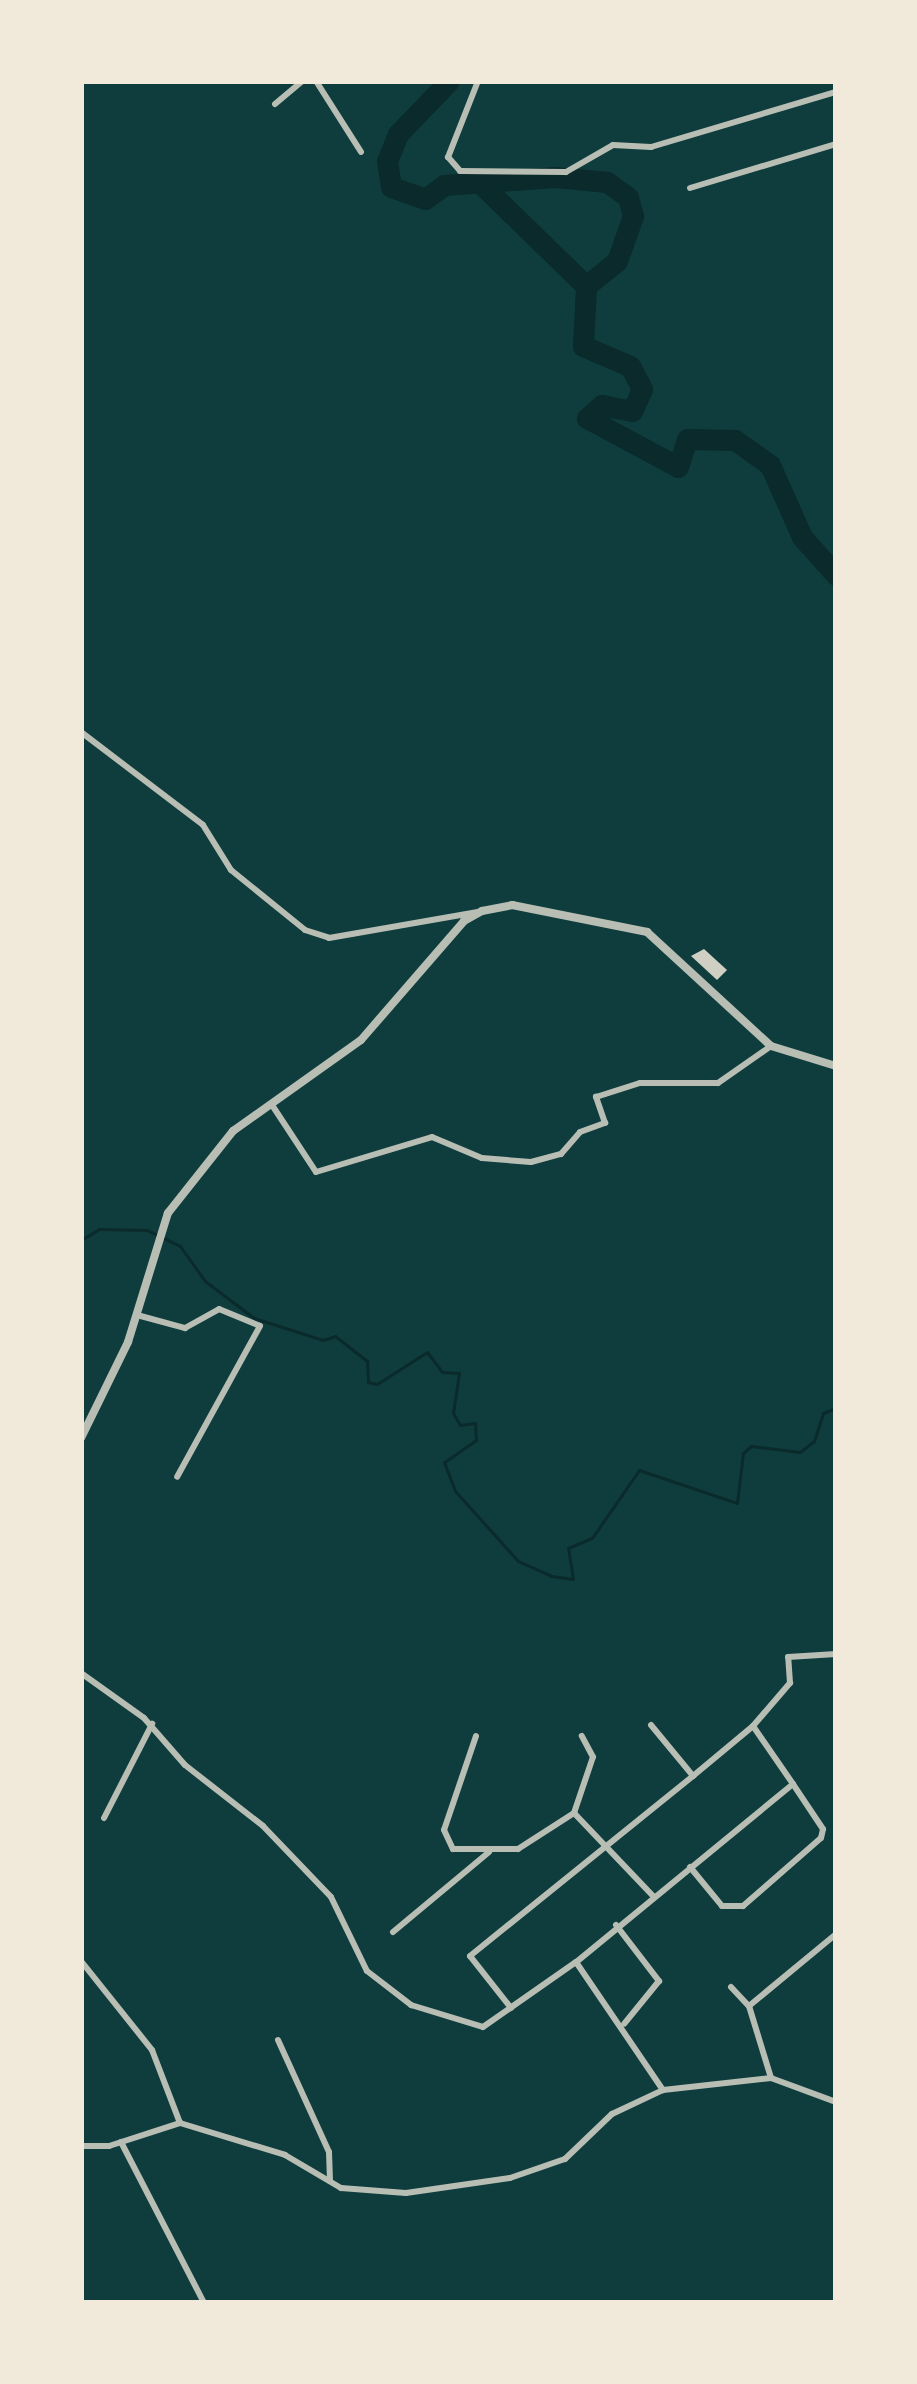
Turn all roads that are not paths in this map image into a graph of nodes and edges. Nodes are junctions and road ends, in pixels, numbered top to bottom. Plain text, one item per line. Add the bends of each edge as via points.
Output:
1 (302, 81) edge
2 (316, 81) edge
3 (478, 81) edge
4 (836, 95) edge
5 (275, 104) dead end
6 (836, 144) edge
7 (362, 152) dead end
8 (690, 188) dead end
9 (81, 732) edge
10 (482, 911) junction
11 (771, 1046) junction
12 (836, 1066) edge
13 (272, 1105) junction
14 (137, 1315) junction
15 (81, 1438) edge
16 (177, 1477) dead end
17 (836, 1654) edge
18 (81, 1673) edge
19 (152, 1724) junction
20 (651, 1725) dead end
21 (753, 1726) junction
22 (476, 1736) dead end
23 (582, 1736) dead end
24 (693, 1776) junction
25 (794, 1784) junction
26 (574, 1813) junction
27 (104, 1818) dead end
28 (604, 1846) junction
29 (492, 1849) junction
30 (690, 1867) junction
31 (653, 1896) junction
32 (616, 1925) junction
33 (393, 1932) dead end
34 (836, 1934) edge
35 (81, 1961) edge
36 (576, 1962) junction
37 (730, 1987) dead end
38 (749, 2006) junction
39 (511, 2008) junction
40 (624, 2024) junction
41 (278, 2039) dead end
42 (770, 2078) junction
43 (663, 2090) junction
44 (836, 2102) edge
45 (180, 2123) junction
46 (121, 2142) junction
47 (81, 2146) edge
48 (330, 2181) junction
49 (204, 2303) edge

1 - 5 street
2 - 7 street
3 - 4 street via 448,158 460,171 566,172 613,145 651,147
6 - 8 street
9 - 10 street via 203,825 231,870 305,930 329,938
10 - 11 street via 512,904 647,932
10 - 13 street via 464,921 361,1040
11 - 12 street
11 - 13 street via 718,1083 640,1083 596,1097 605,1123 580,1132 561,1154 530,1162 482,1158 432,1137 316,1172
13 - 14 street via 233,1131 164,1225
14 - 15 street
14 - 16 street via 185,1328 219,1309 260,1326
17 - 21 street via 788,1657 790,1683
18 - 19 street
19 - 27 street
19 - 39 street via 331,1897 367,1971 411,2005 453,2023 483,2027
20 - 24 street
21 - 24 street
21 - 25 street
22 - 29 street via 445,1840 453,1849
23 - 26 street via 592,1757
24 - 28 street
25 - 30 street
25 - 30 street via 824,1829 821,1838 743,1906 722,1906
26 - 28 street
26 - 29 street via 518,1849
28 - 31 street
28 - 39 street via 470,1956
29 - 33 street
30 - 31 street
31 - 32 street
32 - 36 street
32 - 40 street via 659,1981
34 - 38 street
35 - 45 street via 152,2050
36 - 39 street
36 - 40 street
37 - 38 street
38 - 42 street
40 - 43 street
41 - 48 street via 329,2152
42 - 43 street
42 - 44 street
43 - 48 street via 612,2114 565,2159 510,2179 406,2193
45 - 46 street
45 - 48 street via 285,2155
46 - 47 street
46 - 49 street

